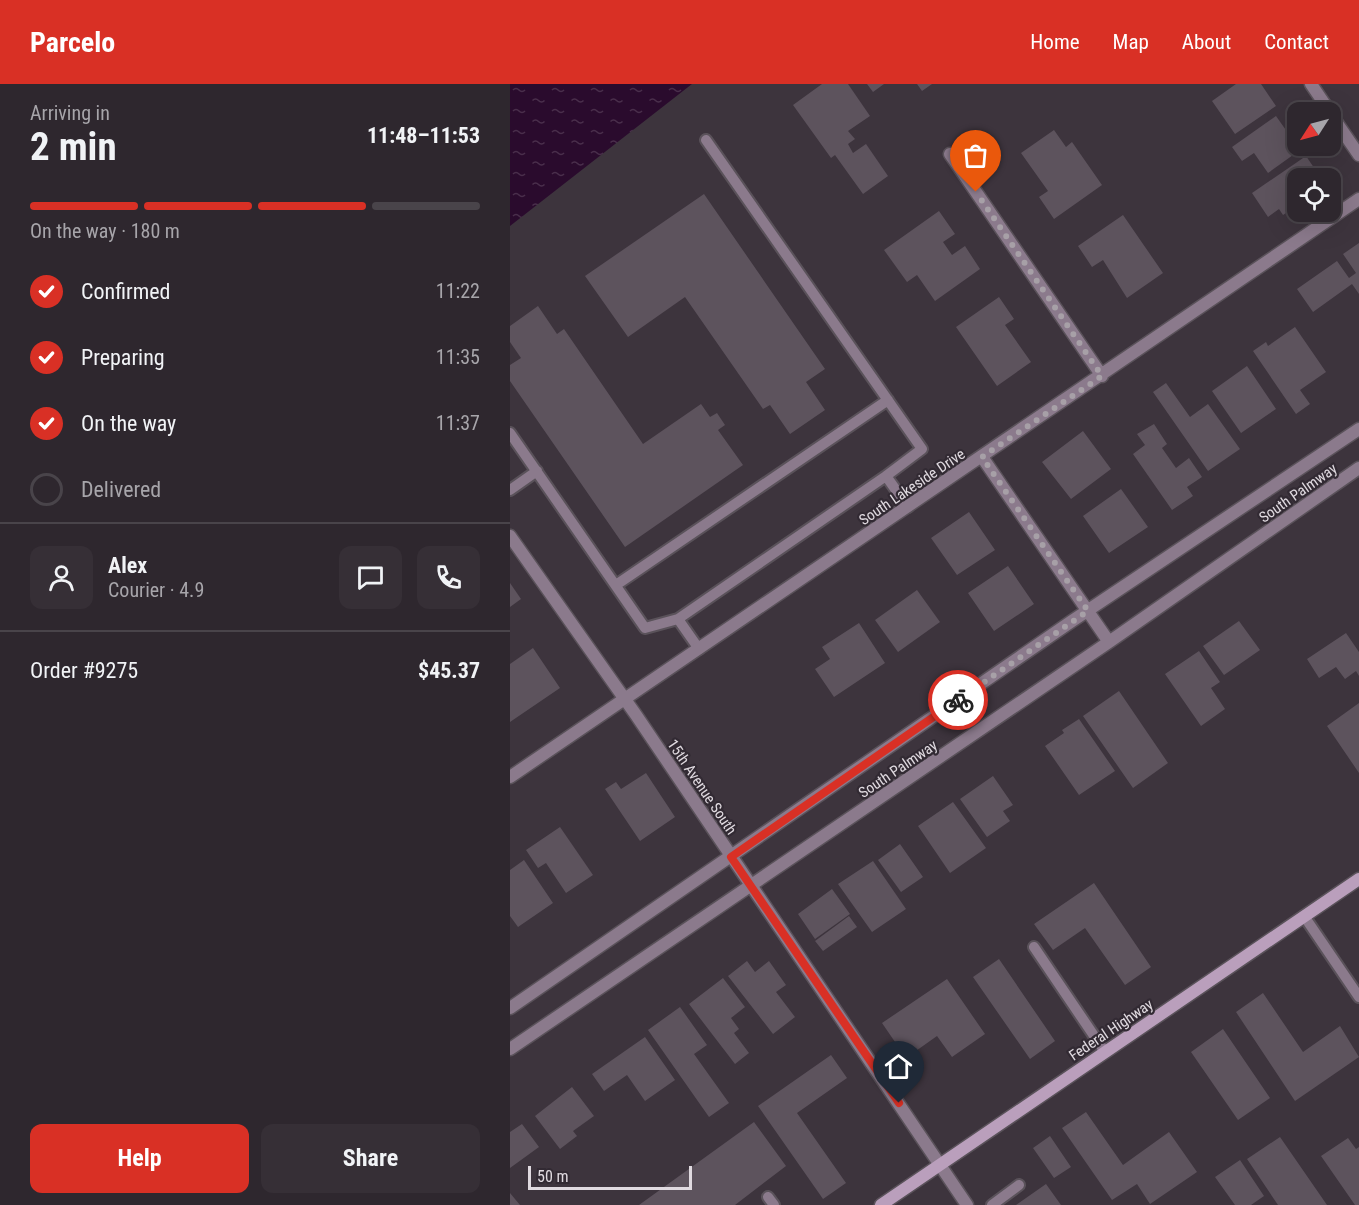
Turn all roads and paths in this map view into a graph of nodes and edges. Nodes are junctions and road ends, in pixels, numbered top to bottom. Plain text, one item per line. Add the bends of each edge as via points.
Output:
1 (1311, 84) edge
2 (1323, 102) edge
3 (1341, 129) edge
4 (706, 140) dead end
5 (950, 154) dead end
6 (1359, 154) edge
7 (1359, 199) edge
8 (1102, 376) junction
9 (888, 400) junction
10 (1359, 429) edge
11 (510, 433) edge
12 (982, 457) junction
13 (1359, 468) edge
14 (537, 471) junction
15 (886, 476) junction
16 (510, 490) edge
17 (908, 507) junction
18 (510, 536) edge
19 (616, 585) junction
20 (1088, 611) junction
21 (678, 619) junction
22 (1109, 642) junction
23 (699, 649) junction
24 (624, 699) junction
25 (510, 777) edge
26 (731, 857) junction
27 (1359, 879) edge
28 (751, 886) junction
29 (1304, 916) junction
30 (1034, 947) dead end
31 (1359, 997) edge
32 (510, 1008) edge
33 (510, 1049) edge
34 (1105, 1052) junction
35 (940, 1164) junction
36 (1020, 1185) dead end
37 (881, 1205) edge
38 (968, 1205) edge
39 (992, 1205) edge

1 - 2 street
3 - 6 street
4 - 9 lane
5 - 8 street
7 - 8 street, South Lakeside Drive
8 - 12 street, South Lakeside Drive
9 - 15 lane via 922,449
9 - 19 lane
10 - 20 street, South Palmway
11 - 14 lane
12 - 17 street, South Lakeside Drive
12 - 20 street
13 - 22 street, South Palmway
14 - 16 lane
14 - 19 lane
15 - 17 lane
15 - 21 lane
17 - 23 street, South Lakeside Drive
18 - 24 street, 15th Avenue South
19 - 21 lane via 645,628
20 - 22 street
20 - 26 street, South Palmway
21 - 23 lane
22 - 28 street, South Palmway
23 - 24 street, South Lakeside Drive
24 - 25 street, South Lakeside Drive
24 - 26 street, 15th Avenue South
26 - 28 street, 15th Avenue South
26 - 32 street, South Palmway
27 - 29 main road, Federal Highway
28 - 33 street, South Palmway
28 - 35 street, 15th Avenue South
29 - 31 lane
29 - 34 main road, Federal Highway
30 - 34 lane
34 - 35 main road, Federal Highway
35 - 37 main road, Federal Highway
35 - 38 street, 15th Avenue South
36 - 39 lane

